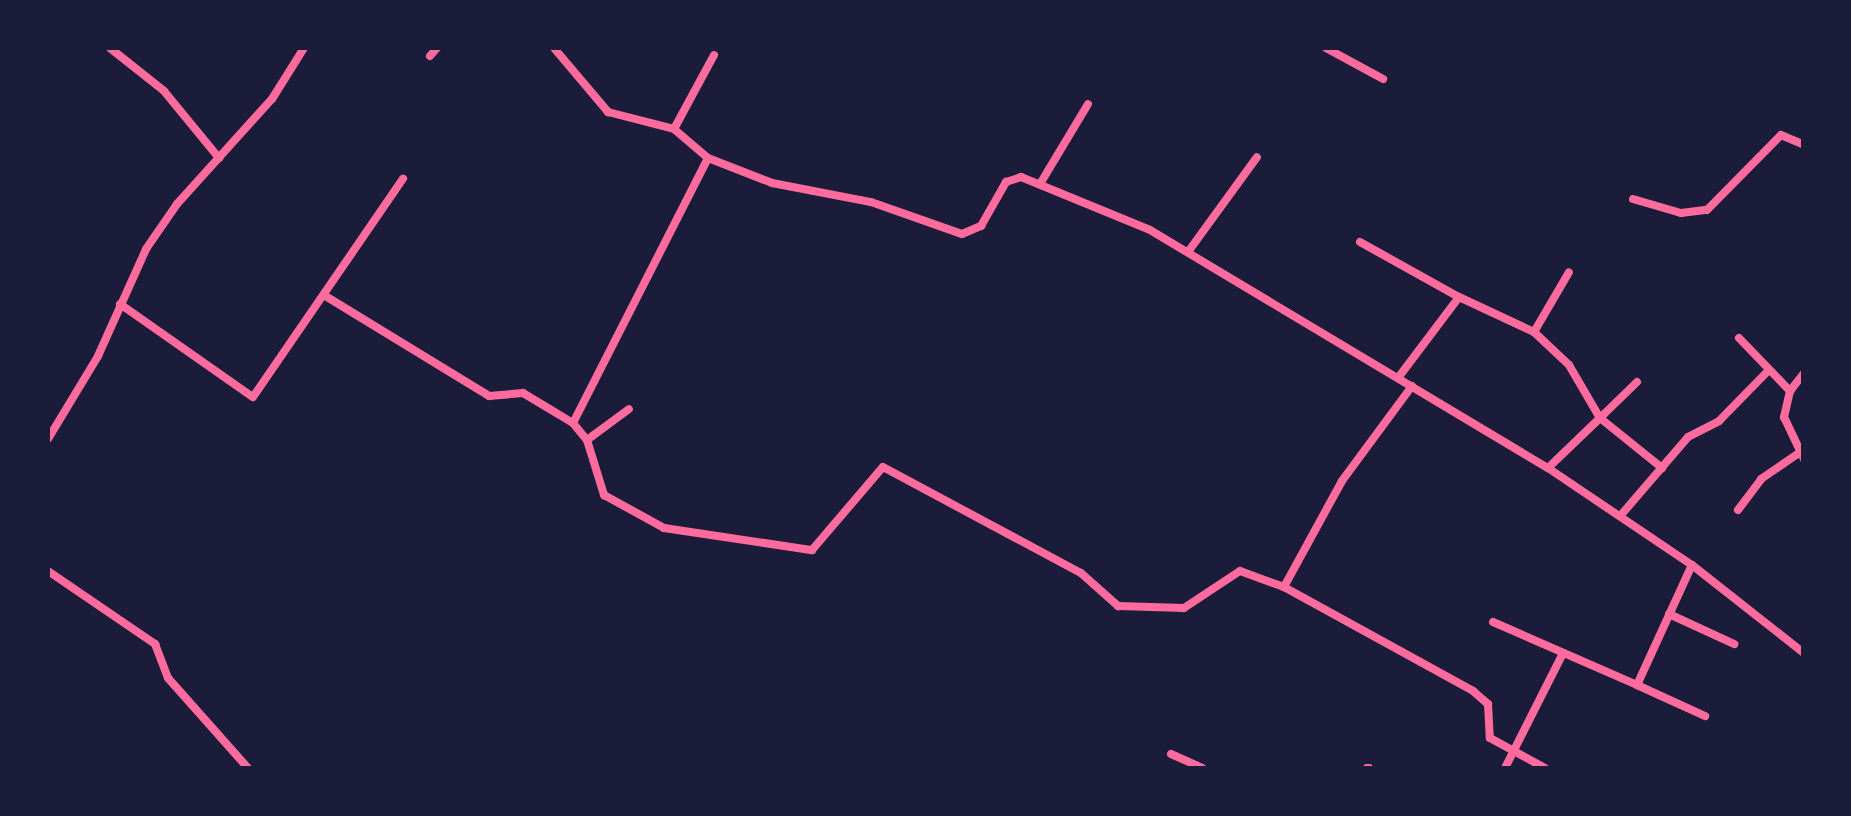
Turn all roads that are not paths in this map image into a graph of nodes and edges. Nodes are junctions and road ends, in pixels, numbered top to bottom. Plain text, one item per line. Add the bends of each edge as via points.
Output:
1 (110, 48) edge
2 (304, 48) edge
3 (554, 48) edge
4 (1326, 48) edge
5 (714, 55) dead end
6 (1383, 79) dead end
7 (1088, 104) dead end
8 (674, 129) junction
9 (1804, 145) edge
10 (219, 158) junction
11 (708, 158) junction
12 (1257, 158) dead end
13 (403, 179) dead end
14 (1040, 184) junction
15 (1633, 199) dead end
16 (1360, 242) dead end
17 (1188, 252) junction
18 (1570, 272) dead end
19 (327, 297) junction
20 (1458, 297) junction
21 (120, 304) junction
22 (1534, 332) junction
23 (1739, 338) dead end
24 (1768, 371) junction
25 (1804, 374) edge
26 (1398, 378) junction
27 (1637, 382) dead end
28 (1412, 386) junction
29 (1790, 391) junction
30 (629, 409) dead end
31 (1600, 418) junction
32 (573, 423) junction
33 (48, 438) edge
34 (587, 440) junction
35 (1801, 457) edge
36 (1548, 468) junction
37 (1662, 468) junction
38 (1738, 510) dead end
39 (1621, 515) junction
40 (1692, 564) junction
41 (48, 571) edge
42 (1284, 587) junction
43 (1669, 614) junction
44 (1494, 622) dead end
45 (1734, 644) dead end
46 (1563, 652) junction
47 (1804, 653) edge
48 (1637, 685) junction
49 (1705, 716) dead end
50 (1514, 752) junction
51 (1171, 754) dead end
52 (248, 768) edge
53 (1202, 768) edge
54 (1505, 768) edge
55 (1545, 768) edge

1 - 10 street via 164,90
2 - 10 street via 272,99
3 - 8 street via 599,106
4 - 6 street
5 - 8 street
7 - 14 street
8 - 11 street
9 - 15 street via 1782,135 1707,210 1681,213
10 - 21 street via 146,248
11 - 14 street via 772,183 871,202 962,234 981,226 1006,182
11 - 32 street
12 - 17 street
13 - 19 street
14 - 17 street
16 - 20 street
17 - 26 street
18 - 22 street
19 - 21 street via 254,397
19 - 32 street via 489,396 523,393
20 - 22 street
20 - 26 street
21 - 33 street via 98,356
22 - 31 street via 1569,365
23 - 24 street
24 - 29 street
24 - 37 street via 1719,422 1688,437
25 - 29 street
26 - 28 street
27 - 31 street
28 - 36 street
28 - 42 street via 1342,481
29 - 35 street via 1784,416
30 - 34 street
31 - 36 street
31 - 37 street
32 - 34 street
34 - 42 street via 604,495 695,537 760,538 812,550 882,467 1082,573 1118,606 1184,608 1240,571
35 - 38 street via 1761,479
36 - 39 street
37 - 39 street
39 - 40 street
40 - 43 street
40 - 47 street
41 - 52 street via 155,644 168,678
42 - 50 street via 1474,691 1488,704 1490,738
43 - 45 street
43 - 48 street
44 - 46 street
46 - 48 street
46 - 50 street
48 - 49 street
50 - 54 street
50 - 55 street
51 - 53 street

